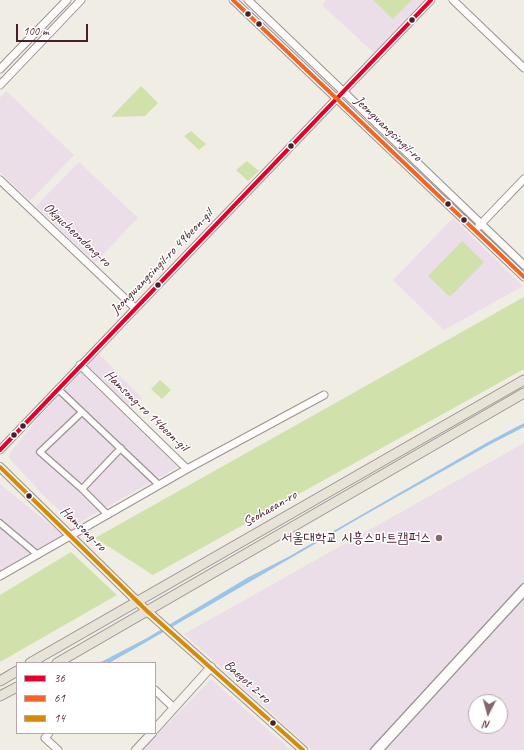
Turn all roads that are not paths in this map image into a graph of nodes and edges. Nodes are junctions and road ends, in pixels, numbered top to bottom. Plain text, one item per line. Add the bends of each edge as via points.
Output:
1 (66, 0) edge
2 (81, 0) edge
3 (233, 0) edge
4 (248, 0) edge
5 (431, 0) edge
6 (453, 0) edge
7 (524, 68) edge
8 (0, 69) edge
9 (0, 85) edge
10 (344, 92) junction
11 (336, 98) junction
12 (524, 179) edge
13 (0, 180) edge
14 (481, 224) junction
15 (474, 230) junction
16 (524, 265) edge
17 (524, 278) edge
18 (135, 308) junction
19 (80, 366) junction
20 (524, 380) edge
21 (58, 389) junction
22 (524, 393) edge
23 (324, 395) dead end
24 (82, 412) junction
25 (121, 448) junction
26 (0, 450) edge
27 (0, 467) edge
28 (187, 470) junction
29 (160, 485) junction
30 (82, 489) junction
31 (108, 515) junction
32 (0, 522) edge
33 (71, 536) junction
34 (38, 555) junction
35 (0, 576) edge
36 (524, 587) edge
37 (524, 593) edge
38 (138, 601) junction
39 (147, 611) junction
40 (157, 619) joint
41 (32, 662) edge
42 (60, 662) edge
43 (211, 667) junction
44 (16, 672) edge
45 (0, 680) edge
46 (16, 688) edge
47 (156, 691) edge
48 (0, 696) edge
49 (174, 708) junction
50 (156, 728) edge
51 (48, 734) edge
52 (151, 734) edge
53 (58, 750) edge
54 (136, 750) edge
55 (303, 750) edge
56 (374, 750) edge
57 (380, 750) edge

1 - 8 street
2 - 9 street
3 - 11 street, Jeongwangsingil-ro
4 - 10 street, Jeongwangsingil-ro
5 - 10 street, Jeongwangsingil-ro 49beon-gil
6 - 7 street
10 - 11 street, Jeongwangsingil-ro 49beon-gil
10 - 14 street, Jeongwangsingil-ro
11 - 15 street, Jeongwangsingil-ro
11 - 18 street, Jeongwangsingil-ro 49beon-gil
12 - 14 street
13 - 18 street, Okgucheondong-ro
14 - 15 street
14 - 16 street, Jeongwangsingil-ro
15 - 17 street, Jeongwangsingil-ro
18 - 19 street, Jeongwangsingil-ro 49beon-gil
19 - 21 street, Jeongwangsingil-ro 49beon-gil
19 - 28 street, Hamsong-ro 14beon-gil
20 - 38 main road, Seohaean-ro
21 - 24 street
21 - 26 street, Jeongwangsingil-ro 49beon-gil
22 - 39 main road, Seohaean-ro
23 - 28 street
24 - 25 street
24 - 30 street via 40,452
25 - 29 street
25 - 30 street
27 - 33 main road, Hamsong-ro
28 - 29 street, Hamsong-ro 14beon-gil
29 - 31 street, Hamsong-ro 14beon-gil
30 - 31 street
31 - 33 street, Hamsong-ro 14beon-gil
32 - 34 street
33 - 34 street, Hamsong-ro 14beon-gil
33 - 38 main road, Hamsong-ro
34 - 35 street, Hamsong-ro 14beon-gil
36 - 56 street
37 - 57 street
38 - 39 main road, Hamsong-ro
38 - 41 main road, Seohaean-ro
39 - 40 main road, Hamsong-ro
39 - 42 main road, Seohaean-ro
40 - 43 main road, Baegot 2-ro
43 - 49 main road
43 - 55 main road, Baegot 2-ro
44 - 45 main road
46 - 48 main road
47 - 49 street
49 - 50 main road
51 - 53 street via 44,738
52 - 54 main road

